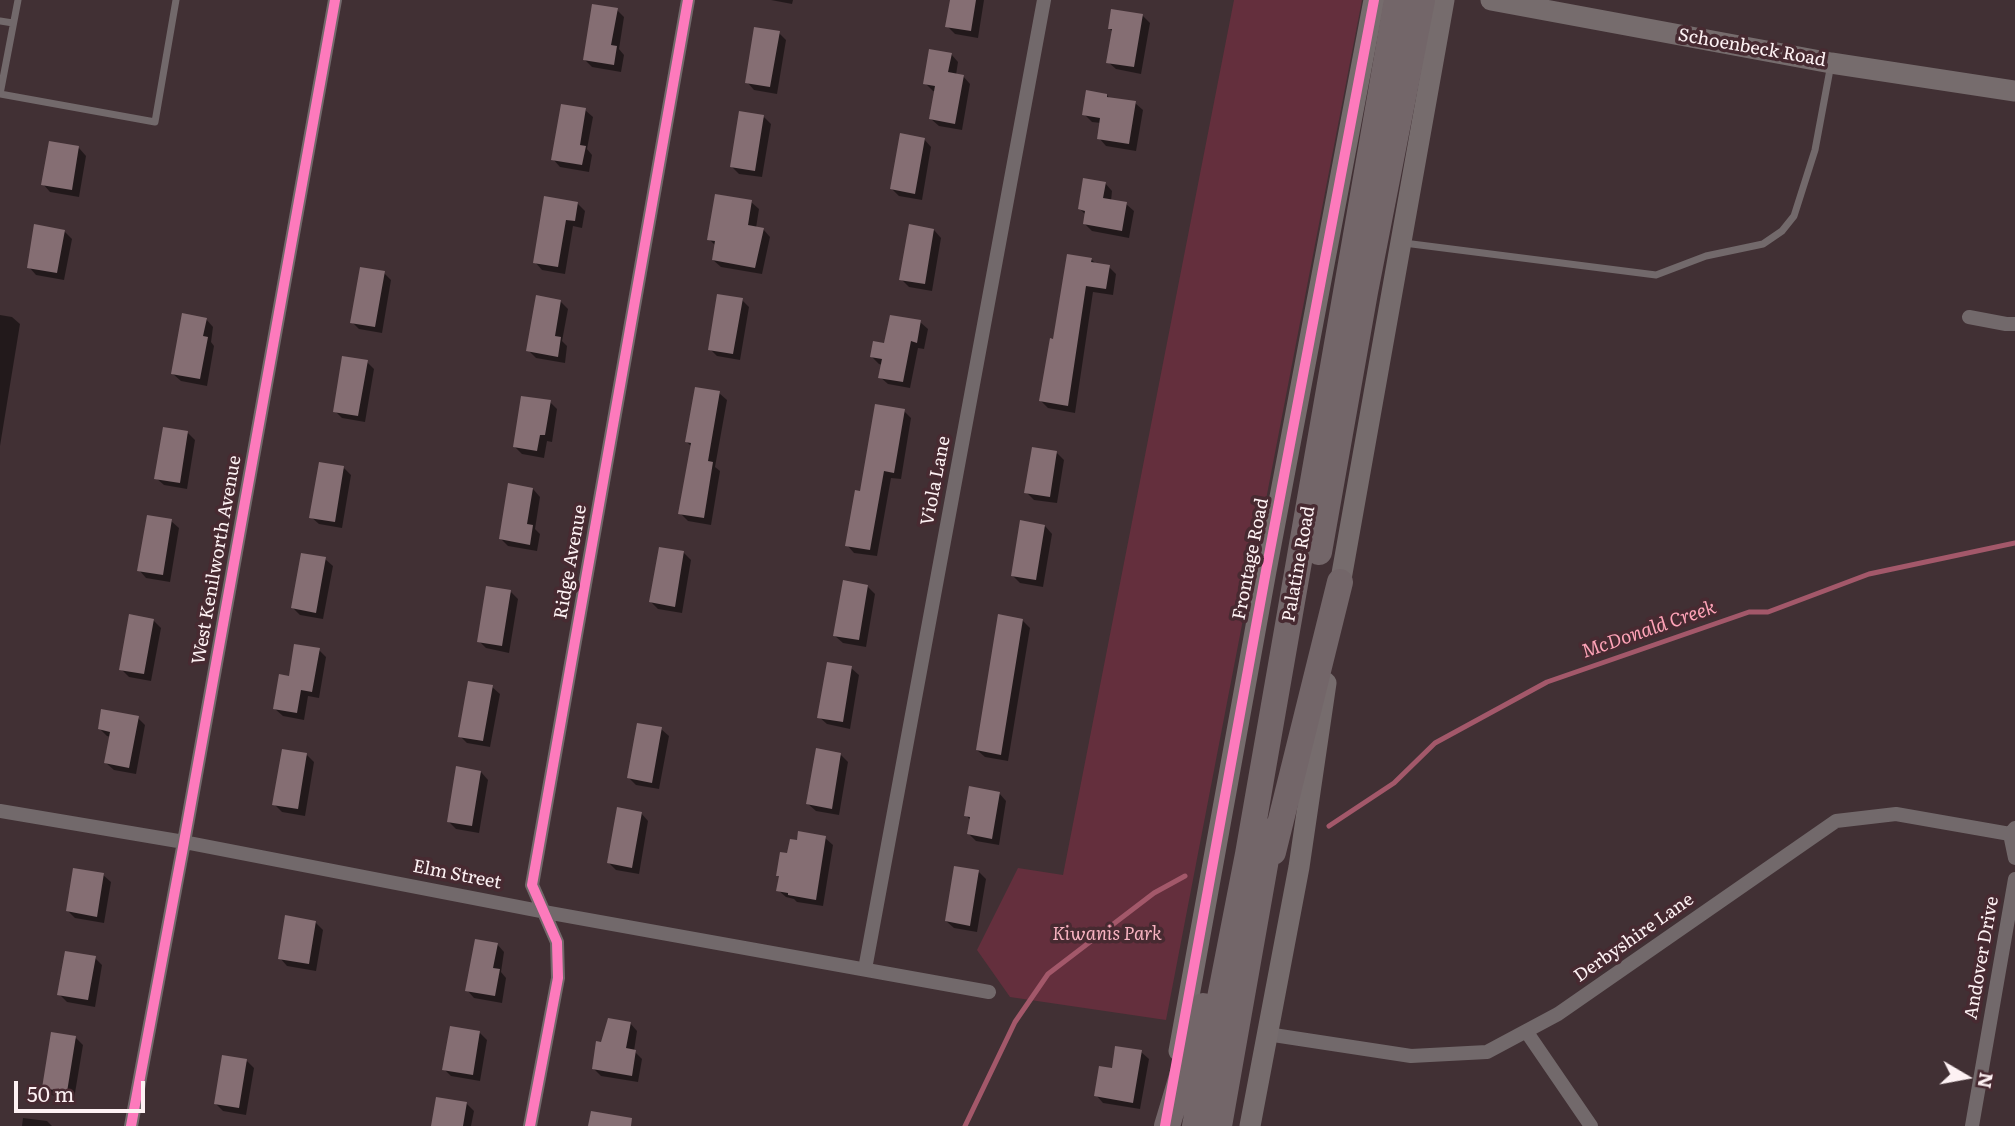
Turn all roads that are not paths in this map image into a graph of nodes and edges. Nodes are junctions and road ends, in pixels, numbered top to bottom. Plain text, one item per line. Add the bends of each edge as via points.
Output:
1 (18, 0) edge
2 (176, 0) edge
3 (334, 0) edge
4 (688, 0) edge
5 (1044, 0) edge
6 (1374, 0) edge
7 (1397, 0) edge
8 (1422, 0) edge
9 (1444, 0) edge
10 (1491, 0) edge
11 (0, 21) edge
12 (13, 23) junction
13 (1831, 63) junction
14 (3, 66) edge
15 (2015, 91) edge
16 (0, 96) edge
17 (1400, 242) junction
18 (1969, 317) dead end
19 (2015, 324) edge
20 (1340, 582) junction
21 (0, 811) edge
22 (2012, 831) edge
23 (184, 842) junction
24 (1248, 854) junction
25 (2015, 858) edge
26 (2015, 879) edge
27 (545, 912) junction
28 (1253, 935) junction
29 (865, 969) junction
30 (989, 992) dead end
31 (1526, 1031) junction
32 (1267, 1034) junction
33 (131, 1126) edge
34 (530, 1126) edge
35 (1166, 1126) edge
36 (1195, 1126) edge
37 (1219, 1126) edge
38 (1250, 1126) edge
39 (1591, 1126) edge
40 (1972, 1126) edge

1 - 12 lane
2 - 16 lane via 155,122
3 - 23 street, West Kenilworth Avenue
4 - 27 street, Ridge Avenue via 532,884
5 - 29 street, Viola Lane
6 - 35 street, Frontage Road
7 - 24 highway, Palatine Road
8 - 28 highway, Palatine Road via 1365,292
9 - 17 street
10 - 13 street, Schoenbeck Road
11 - 12 lane
12 - 14 lane
13 - 15 street, Schoenbeck Road
13 - 17 lane via 1815,150 1794,216 1763,244 1706,256 1656,275
14 - 16 lane
17 - 20 street
18 - 19 street
20 - 28 highway
20 - 32 street via 1299,867
21 - 23 street, Elm Street
22 - 25 street
22 - 31 street, Derbyshire Lane via 1896,814 1836,821 1558,1014
23 - 27 street, Elm Street
23 - 33 street, West Kenilworth Avenue
24 - 35 highway
24 - 36 highway, Palatine Road
26 - 40 street, Andover Drive
27 - 29 street, Elm Street
27 - 34 street, Ridge Avenue via 557,942 558,978
28 - 37 highway, Palatine Road
29 - 30 street, Elm Street
31 - 32 street, Derbyshire Lane via 1487,1052 1411,1056
31 - 39 street
32 - 38 street

